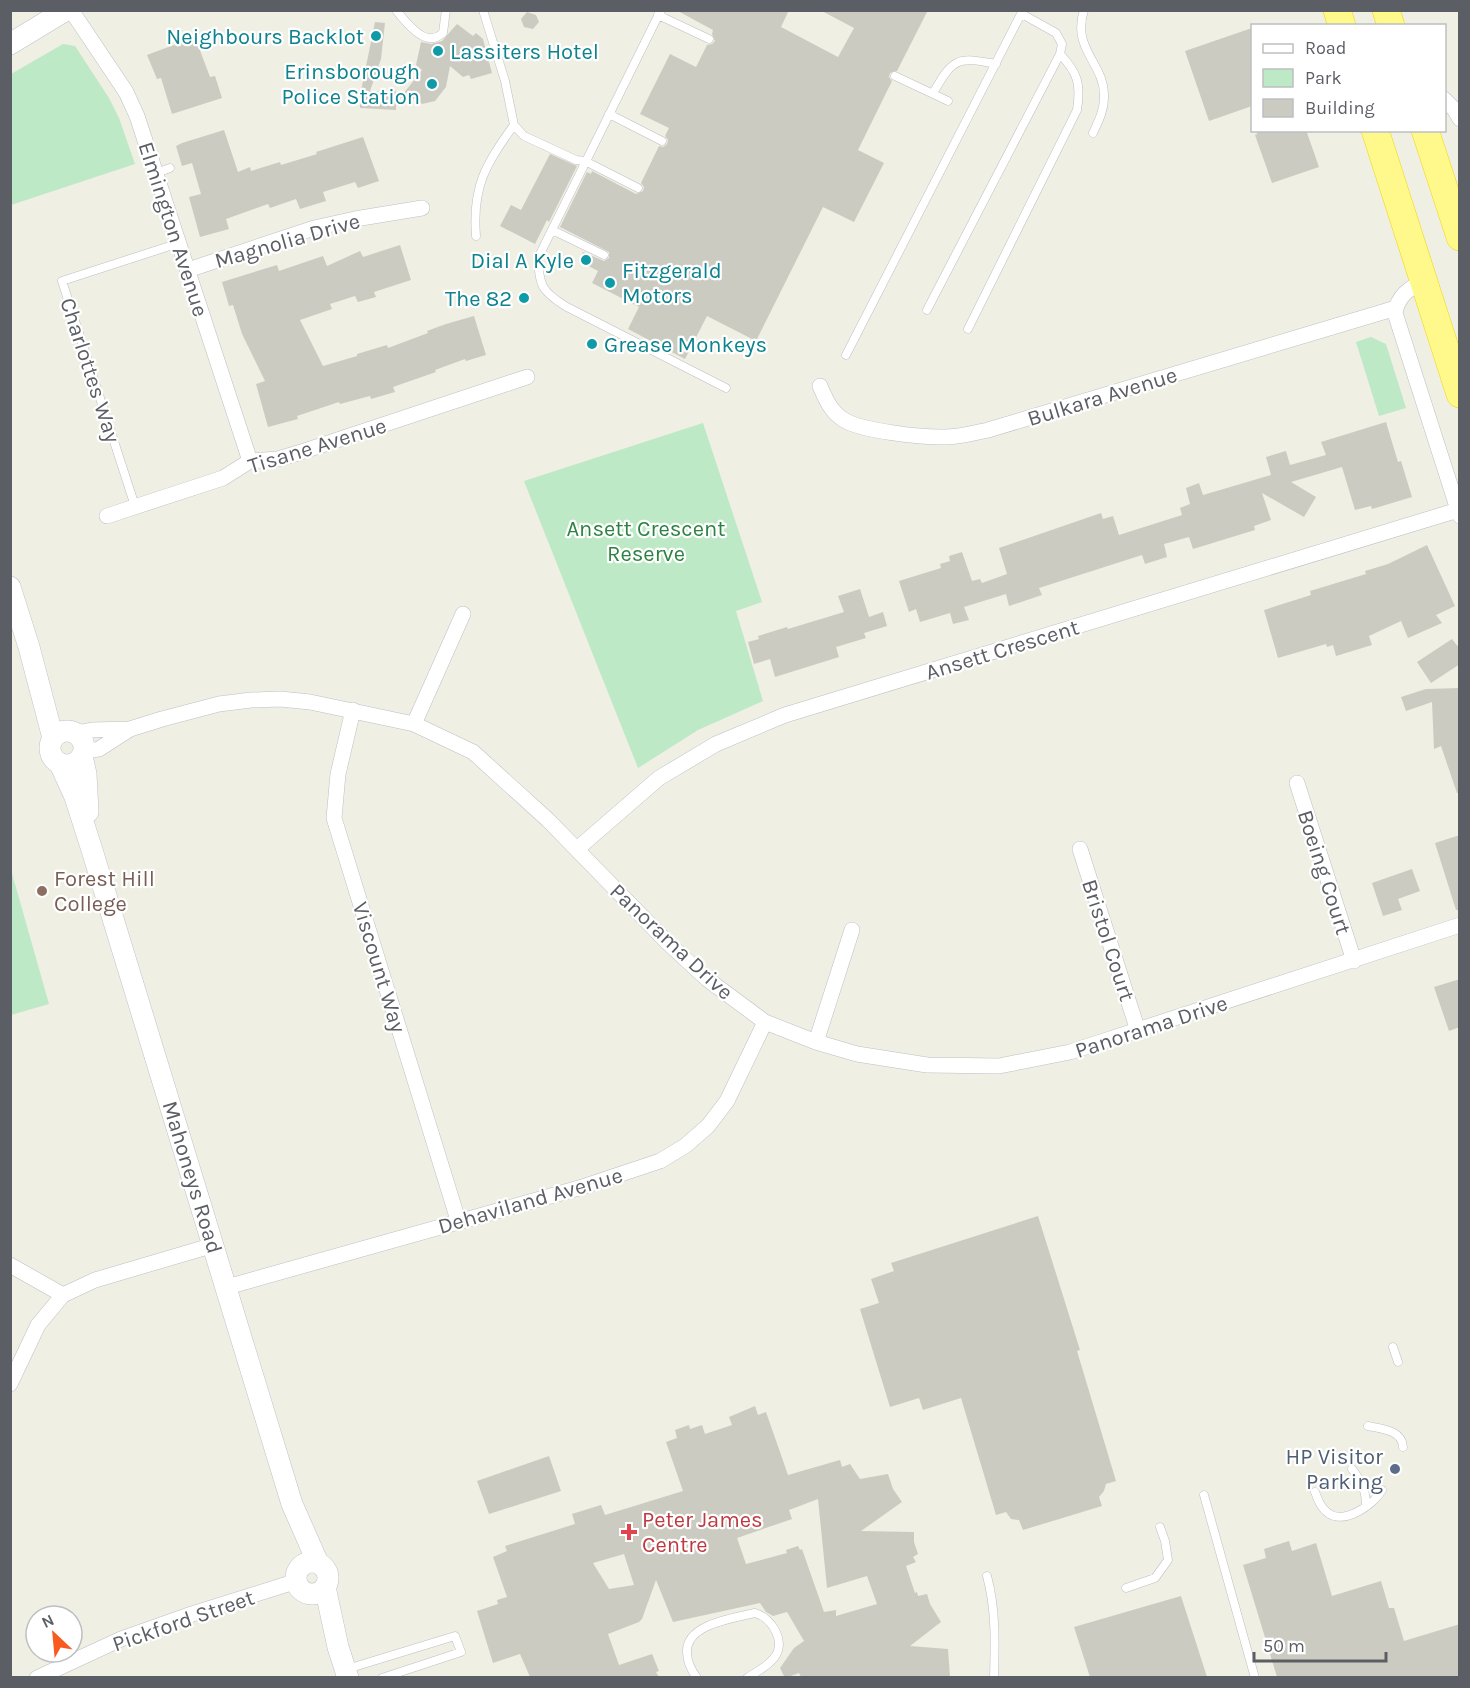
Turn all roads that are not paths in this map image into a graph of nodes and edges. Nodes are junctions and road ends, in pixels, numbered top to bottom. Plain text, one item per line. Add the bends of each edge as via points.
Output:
1 (66, 10) edge
2 (71, 10) edge
3 (396, 10) edge
4 (446, 10) edge
5 (483, 10) edge
6 (1084, 10) edge
7 (1022, 12) edge
8 (659, 13) edge
9 (709, 39) dead end
10 (10, 44) edge
11 (1060, 54) junction
12 (996, 64) junction
13 (895, 76) dead end
14 (933, 93) junction
15 (948, 101) dead end
16 (1446, 101) edge
17 (609, 114) junction
18 (1460, 119) edge
19 (514, 125) junction
20 (1376, 132) edge
21 (1426, 132) edge
22 (1093, 133) dead end
23 (662, 141) dead end
24 (585, 161) junction
25 (638, 188) dead end
26 (422, 208) dead end
27 (552, 230) junction
28 (476, 236) dead end
29 (1460, 237) edge
30 (179, 243) junction
31 (604, 255) dead end
32 (188, 270) junction
33 (1424, 281) junction
34 (1396, 308) junction
35 (927, 310) dead end
36 (968, 329) dead end
37 (846, 355) dead end
38 (527, 377) dead end
39 (820, 386) dead end
40 (726, 388) dead end
41 (1460, 394) edge
42 (250, 461) junction
43 (135, 506) junction
44 (1459, 513) edge
45 (107, 516) dead end
46 (12, 599) edge
47 (463, 614) dead end
48 (29, 647) junction
49 (353, 710) junction
50 (414, 724) junction
51 (53, 738) junction
52 (79, 743) junction
53 (60, 764) junction
54 (1297, 783) dead end
55 (577, 849) junction
56 (1080, 849) dead end
57 (92, 850) junction
58 (1460, 925) edge
59 (852, 930) dead end
60 (1354, 961) junction
61 (765, 1022) junction
62 (1138, 1031) junction
63 (816, 1042) junction
64 (458, 1220) junction
65 (214, 1245) junction
66 (10, 1265) edge
67 (227, 1287) junction
68 (63, 1295) junction
69 (1393, 1347) dead end
70 (1398, 1362) dead end
71 (10, 1384) edge
72 (1368, 1426) dead end
73 (1403, 1447) dead end
74 (1352, 1468) dead end
75 (1382, 1490) dead end
76 (1315, 1492) dead end
77 (1204, 1495) dead end
78 (292, 1504) junction
79 (1366, 1505) junction
80 (1160, 1527) dead end
81 (318, 1563) junction
82 (987, 1576) dead end
83 (300, 1581) junction
84 (326, 1587) junction
85 (1126, 1588) dead end
86 (338, 1647) junction
87 (347, 1674) edge
88 (37, 1677) edge
89 (382, 1677) edge
90 (697, 1677) edge
91 (747, 1677) edge
92 (994, 1677) edge
93 (1255, 1677) edge

1 - 10 main road
2 - 30 street, Elmington Avenue via 126,92 163,170
3 - 4 lane via 428,39 443,33
5 - 19 lane
6 - 22 lane via 1081,37 1105,95
7 - 11 lane via 1056,33 1062,44
7 - 12 lane
8 - 9 lane
8 - 17 lane
11 - 35 lane
11 - 36 lane via 1076,74 1080,92 1077,110
12 - 14 lane via 957,62 947,69
12 - 37 lane
13 - 14 lane
14 - 15 lane
16 - 18 street
17 - 23 lane
17 - 24 lane
19 - 24 lane via 524,136
19 - 28 lane via 489,160 477,191
20 - 33 highway
21 - 29 highway
24 - 25 lane
24 - 27 lane
26 - 32 street, Magnolia Drive via 314,228
27 - 31 lane
27 - 40 lane via 538,258 540,285 548,296
30 - 32 street, Elmington Avenue
30 - 43 lane, Charlottes Way via 62,281
32 - 42 street, Elmington Avenue
33 - 34 street via 1409,288
33 - 41 highway
34 - 39 street, Bulkara Avenue via 963,435 942,437 862,427 845,421 830,408
34 - 44 street
38 - 42 street, Tisane Avenue via 298,453
42 - 43 street, Tisane Avenue via 223,478
43 - 45 street, Tisane Avenue
44 - 55 street, Ansett Crescent via 785,715 716,744 659,778
46 - 48 main road, Mahoneys Road
47 - 50 street
48 - 51 main road, Mahoneys Road
48 - 52 main road, Mahoneys Road
49 - 50 street, Panorama Drive
49 - 52 street, Panorama Drive via 280,699 251,700 219,704 130,729 92,730
49 - 64 street, Viscount Way via 338,774 334,818
50 - 55 street, Panorama Drive via 473,752
51 - 52 main road via 61,732
51 - 53 main road via 50,753
52 - 53 main road via 75,763
52 - 57 main road, Mahoneys Road via 86,774
53 - 57 main road, Mahoneys Road
54 - 60 street, Boeing Court
55 - 61 street, Panorama Drive via 707,979
56 - 62 street, Bristol Court
57 - 65 main road, Mahoneys Road
58 - 60 street, Panorama Drive
59 - 63 street
60 - 62 street, Panorama Drive
61 - 63 street, Panorama Drive
61 - 64 street, Dehaviland Avenue via 727,1101 708,1126 685,1146 633,1171
62 - 63 street, Panorama Drive via 1070,1052 999,1066 927,1065 857,1054
64 - 67 street, Dehaviland Avenue
65 - 67 main road, Mahoneys Road
65 - 68 street via 95,1280
66 - 68 street
67 - 78 main road, Mahoneys Road
68 - 71 street via 39,1325
69 - 70 lane
72 - 73 lane via 1395,1432
74 - 79 lane via 1366,1494
75 - 79 lane
76 - 79 lane via 1330,1515 1345,1517
77 - 93 lane
78 - 81 main road, Mahoneys Road
78 - 83 main road, Mahoneys Road
80 - 85 lane via 1168,1560 1155,1578
81 - 83 main road via 309,1562
81 - 84 main road via 328,1573
82 - 92 lane via 993,1596
83 - 84 main road via 318,1593
83 - 86 main road, Mahoneys Road
83 - 88 street, Pickford Street via 121,1639
84 - 86 main road, Mahoneys Road
86 - 87 main road, Mahoneys Road
87 - 89 lane via 455,1636 461,1652
90 - 91 lane via 687,1658 690,1636 700,1629 755,1613 774,1627 779,1647 776,1657

